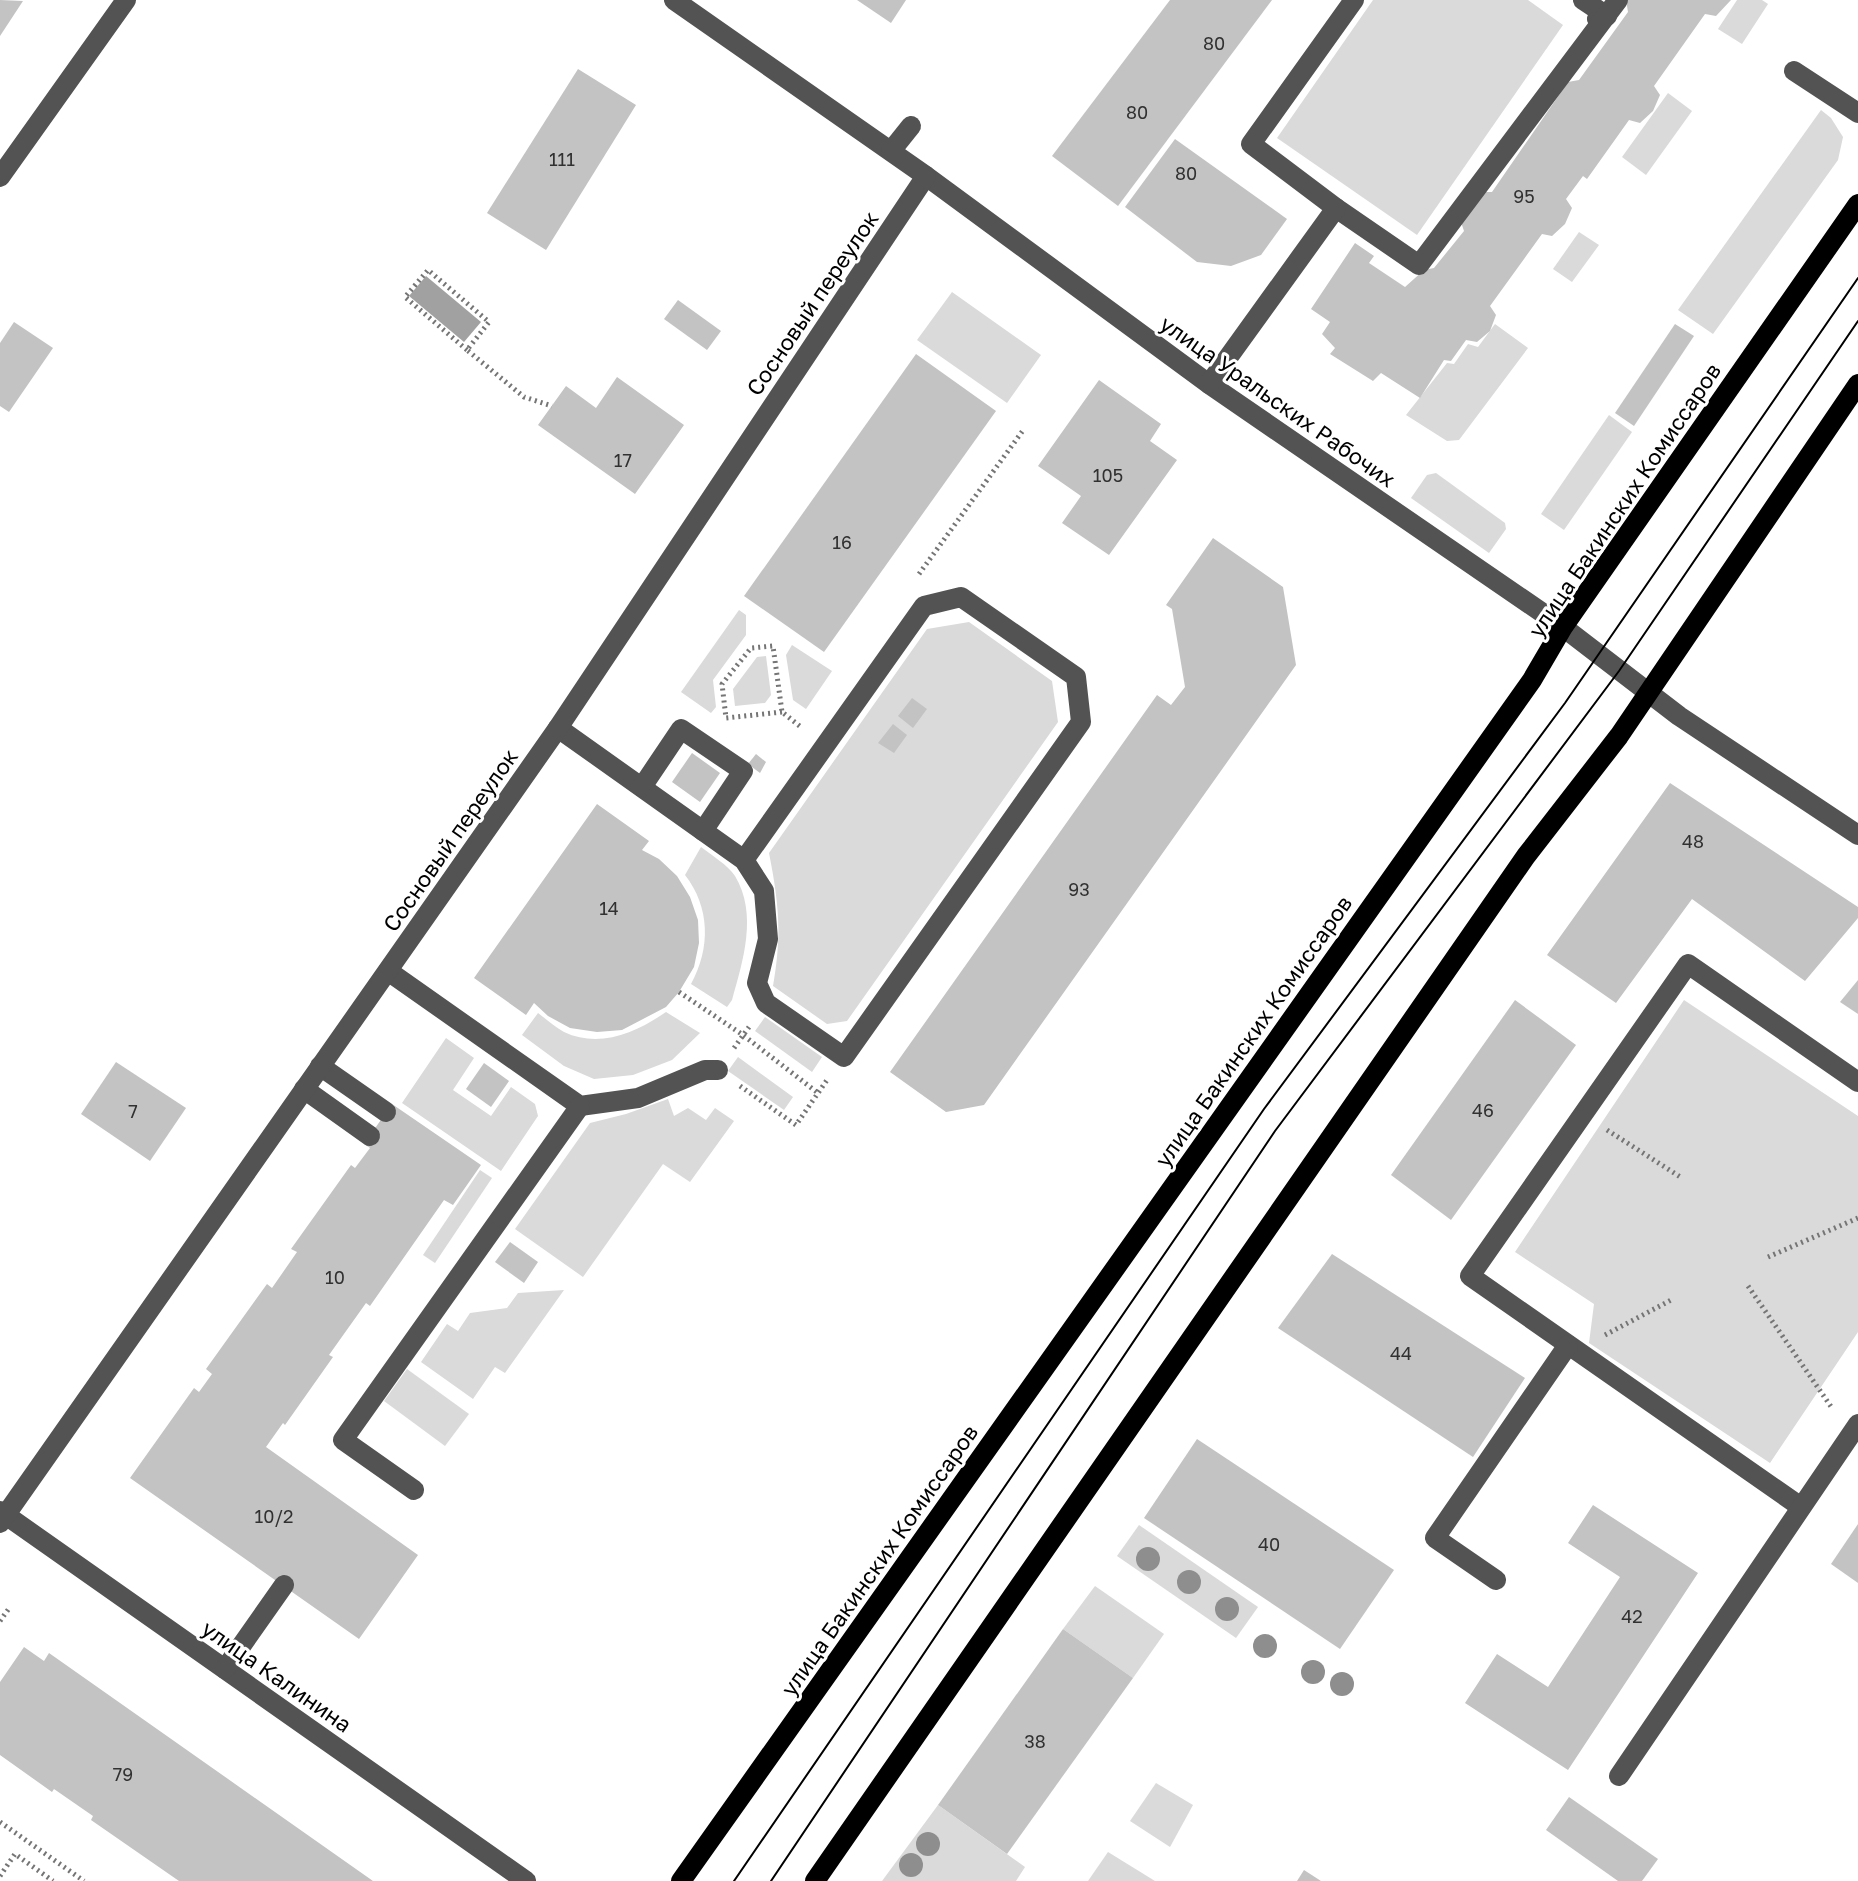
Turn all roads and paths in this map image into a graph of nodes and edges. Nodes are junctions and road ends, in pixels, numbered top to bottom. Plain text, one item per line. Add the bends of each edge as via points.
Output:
1 (126, 0) edge
2 (674, 0) edge
3 (1354, 0) edge
4 (1583, 0) edge
5 (1607, 12) edge
6 (1794, 71) dead end
7 (1858, 113) edge
8 (911, 126) dead end
9 (891, 151) junction
10 (926, 176) junction
11 (0, 177) edge
12 (1858, 204) edge
13 (1336, 208) junction
14 (467, 350) junction
15 (1209, 384) junction
16 (1858, 384) edge
17 (552, 406) dead end
18 (1563, 627) junction
19 (1649, 692) junction
20 (782, 712) junction
21 (558, 728) junction
22 (806, 731) dead end
23 (642, 787) junction
24 (703, 831) junction
25 (1858, 835) edge
26 (744, 860) junction
27 (388, 971) junction
28 (679, 992) dead end
29 (766, 1003) junction
30 (743, 1035) junction
31 (844, 1057) junction
32 (320, 1066) junction
33 (718, 1070) junction
34 (1858, 1082) edge
35 (304, 1089) junction
36 (818, 1093) junction
37 (580, 1106) junction
38 (386, 1112) dead end
39 (1583, 1114) junction
40 (370, 1136) dead end
41 (1682, 1178) dead end
42 (1858, 1218) edge
43 (1768, 1257) dead end
44 (1748, 1286) dead end
45 (1673, 1299) dead end
46 (1572, 1347) junction
47 (1854, 1430) edge
48 (414, 1490) dead end
49 (1801, 1507) junction
50 (2, 1516) edge
51 (1496, 1580) dead end
52 (284, 1585) dead end
53 (10, 1607) dead end
54 (0, 1621) edge
55 (225, 1669) junction
56 (1619, 1776) dead end
57 (0, 1822) edge
58 (0, 1876) edge
59 (514, 1878) edge
60 (53, 1881) edge
61 (84, 1881) edge
62 (681, 1881) edge
63 (815, 1881) edge

1 - 11 street
2 - 9 street, улица Уральских Рабочих
3 - 13 street via 1251,144
4 - 5 street
5 - 13 street via 1419,265
6 - 7 street
8 - 9 street
9 - 10 street, улица Уральских Рабочих
10 - 15 street, улица Уральских Рабочих
10 - 21 street, Сосновый переулок
12 - 18 main road, улица Бакинских Комиссаров
13 - 15 street
14 - 14 path via 405,297 428,270 489,322
14 - 17 path via 524,397
15 - 18 street, улица Уральских Рабочих
16 - 19 main road
18 - 19 street, улица Уральских Рабочих
18 - 62 main road, улица Бакинских Комиссаров via 1532,680
19 - 25 street, улица Уральских Рабочих
19 - 63 main road via 1526,856
20 - 20 path via 773,646 751,648 722,684 726,718
20 - 22 path
21 - 23 street
21 - 27 street, Сосновый переулок
23 - 24 street
23 - 24 street via 681,729 743,771
24 - 26 street
26 - 29 street via 764,891 768,939 757,983
26 - 31 street via 924,606 961,597 1076,677 1081,722
27 - 32 street, Сосновый переулок
27 - 37 street
28 - 30 path
29 - 30 path
29 - 31 street
30 - 33 path
30 - 36 path
31 - 36 path
32 - 35 street, Сосновый переулок
32 - 38 street
33 - 36 path via 796,1125
33 - 37 street via 705,1070 638,1098
34 - 39 street via 1688,964
35 - 40 street
35 - 50 street, Сосновый переулок
37 - 48 street via 343,1440
39 - 41 path
39 - 46 street via 1470,1276
42 - 43 path
44 - 47 path
45 - 46 path
46 - 49 street
46 - 51 street via 1435,1538
47 - 49 street
49 - 56 street
50 - 55 street, улица Калинина
52 - 55 street
53 - 54 path
55 - 59 street, улица Калинина
57 - 61 path
58 - 60 path via 15,1854

